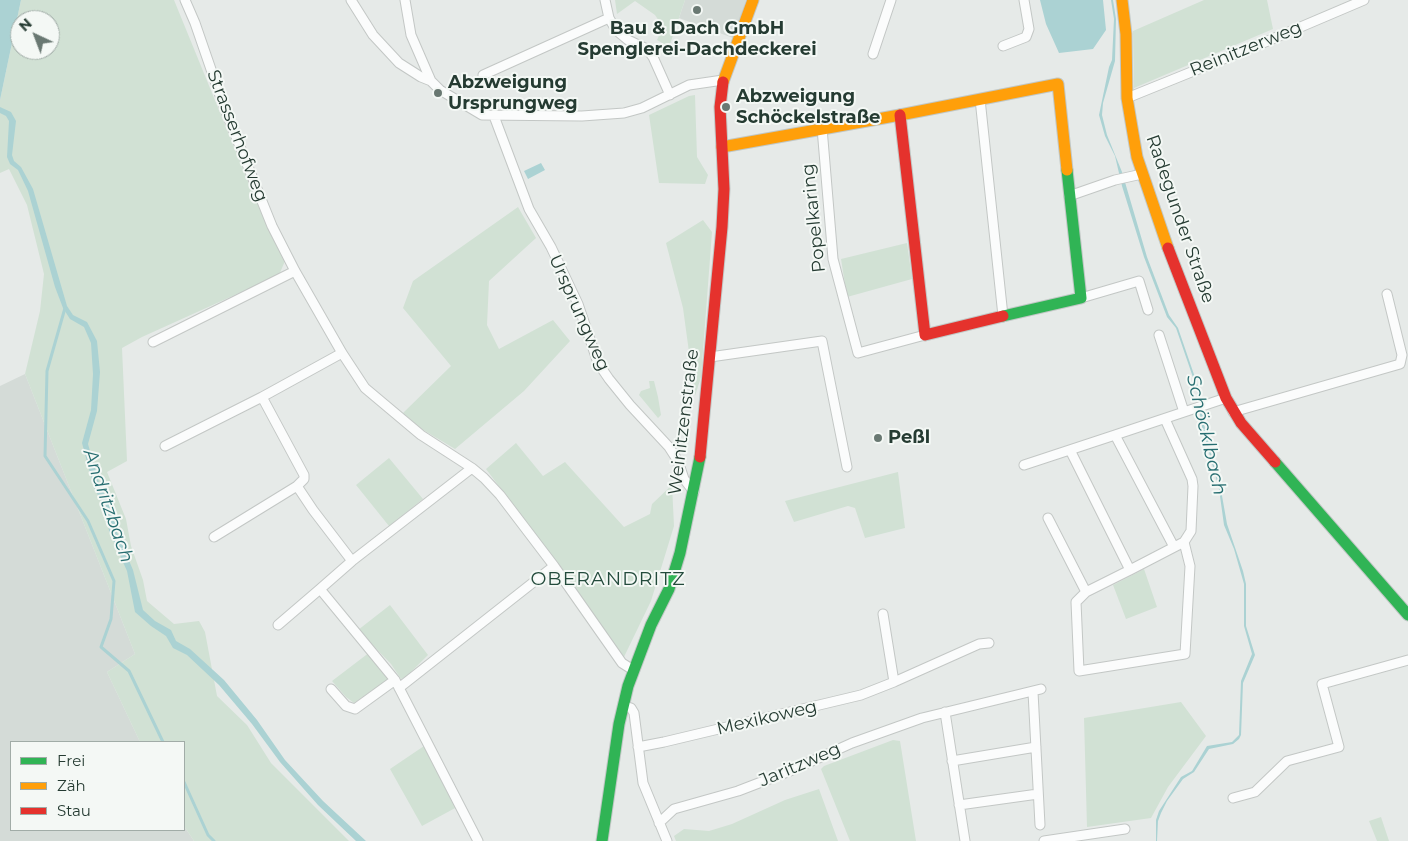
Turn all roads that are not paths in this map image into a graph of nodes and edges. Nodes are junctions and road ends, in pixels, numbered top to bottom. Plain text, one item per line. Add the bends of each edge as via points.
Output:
1 (184, 0) edge
2 (351, 0) edge
3 (405, 0) edge
4 (605, 0) edge
5 (752, 0) edge
6 (891, 0) edge
7 (1024, 0) edge
8 (1122, 0) edge
9 (1364, 0) edge
10 (610, 18) junction
11 (1003, 46) dead end
12 (873, 54) dead end
13 (484, 75) dead end
14 (431, 80) junction
15 (723, 80) junction
16 (670, 95) junction
17 (980, 98) junction
18 (1127, 98) junction
19 (900, 115) junction
20 (494, 116) junction
21 (822, 128) junction
22 (722, 148) junction
23 (1137, 174) junction
24 (1069, 196) junction
25 (294, 271) junction
26 (1388, 294) dead end
27 (1081, 298) junction
28 (1148, 310) dead end
29 (1003, 316) junction
30 (925, 335) junction
31 (1159, 335) dead end
32 (152, 342) dead end
33 (342, 354) junction
34 (710, 357) junction
35 (262, 397) junction
36 (1226, 398) junction
37 (1189, 411) junction
38 (1233, 412) junction
39 (1165, 419) junction
40 (1115, 435) junction
41 (165, 446) dead end
42 (1070, 450) junction
43 (1024, 465) dead end
44 (847, 467) dead end
45 (472, 468) junction
46 (297, 486) junction
47 (694, 492) junction
48 (1048, 518) dead end
49 (214, 537) dead end
50 (1184, 542) junction
51 (1174, 548) junction
52 (352, 561) junction
53 (554, 566) junction
54 (1130, 570) junction
55 (320, 589) junction
56 (1086, 592) junction
57 (883, 614) dead end
58 (1408, 615) edge
59 (278, 625) dead end
60 (989, 643) dead end
61 (1408, 660) edge
62 (633, 670) junction
63 (894, 682) junction
64 (397, 684) junction
65 (331, 689) dead end
66 (624, 706) junction
67 (944, 712) junction
68 (1036, 746) junction
69 (638, 747) junction
70 (952, 761) junction
71 (1038, 794) junction
72 (1233, 798) dead end
73 (959, 805) junction
74 (660, 825) junction
75 (1040, 825) dead end
76 (1125, 830) dead end
77 (1085, 838) edge
78 (478, 841) edge
79 (602, 841) edge
80 (667, 841) edge
81 (965, 841) edge
82 (1044, 841) edge

1 - 25 street, Strasserhofweg via 252,180
2 - 14 street via 373,35 399,63
3 - 14 street via 411,35
4 - 10 street
5 - 15 main road, Weinitzenstraße
6 - 12 street
7 - 11 street via 1029,29 1026,37
8 - 18 main road, Radegunder Straße
9 - 18 street, Reinitzerweg
10 - 13 street
10 - 16 street via 622,36 647,49
14 - 20 street via 440,90 476,112
15 - 16 street via 689,85
15 - 22 main road, Weinitzenstraße via 720,107
16 - 20 street via 624,113
17 - 19 main road
17 - 24 main road via 1058,84
17 - 29 street
18 - 23 main road, Radegunder Straße
19 - 21 main road
19 - 30 main road
20 - 47 street, Ursprungweg via 529,209 578,304 598,363 630,406 664,441
21 - 22 main road
21 - 30 street, Popelkaring via 833,259 858,353
22 - 34 main road, Weinitzenstraße via 722,227
23 - 24 street
23 - 36 main road, Radegunder Straße
24 - 27 main road
25 - 32 street
25 - 33 street, Strasserhofweg
26 - 38 street via 1402,355 1400,364
27 - 28 street, Popelkaring via 1140,281
27 - 29 main road, Popelkaring
29 - 30 main road, Popelkaring
31 - 37 street
33 - 35 street
33 - 45 street, Strasserhofweg via 366,388 421,435
34 - 44 street via 822,341
34 - 47 main road, Weinitzenstraße
35 - 41 street
35 - 46 street via 304,475
36 - 37 street
36 - 38 main road, Radegunder Straße
37 - 39 street
38 - 58 main road, Radegunder Straße
39 - 40 street
39 - 50 street via 1194,486 1191,531
40 - 42 street
40 - 51 street
42 - 43 street
42 - 54 street
45 - 52 street
45 - 53 street, Strasserhofweg via 500,495
46 - 49 street
46 - 52 street
47 - 62 main road, Weinitzenstraße via 669,589
48 - 56 street
50 - 51 street
50 - 56 street via 1190,566 1185,654 1079,671 1076,602
51 - 54 street
52 - 55 street
53 - 62 street, Strasserhofweg via 622,663
53 - 64 street
54 - 56 street
55 - 59 street
55 - 64 street
57 - 63 street
60 - 63 street, Mexikoweg via 979,644
61 - 72 street via 1322,684 1338,747 1287,761 1255,792
62 - 66 main road, Weinitzenstraße
63 - 69 street, Mexikoweg via 835,702
64 - 65 street via 355,709 346,706
64 - 78 street
66 - 69 street via 632,708 634,713
66 - 79 main road, Weinitzenstraße
67 - 68 street, Jaritzweg via 1037,691
67 - 70 street
67 - 74 street, Jaritzweg via 852,743 738,791 674,809
68 - 70 street
68 - 71 street, Jaritzweg
69 - 74 street via 643,783
70 - 73 street
71 - 73 street
71 - 75 street, Jaritzweg
73 - 81 street
74 - 80 street
76 - 77 street
77 - 82 street

